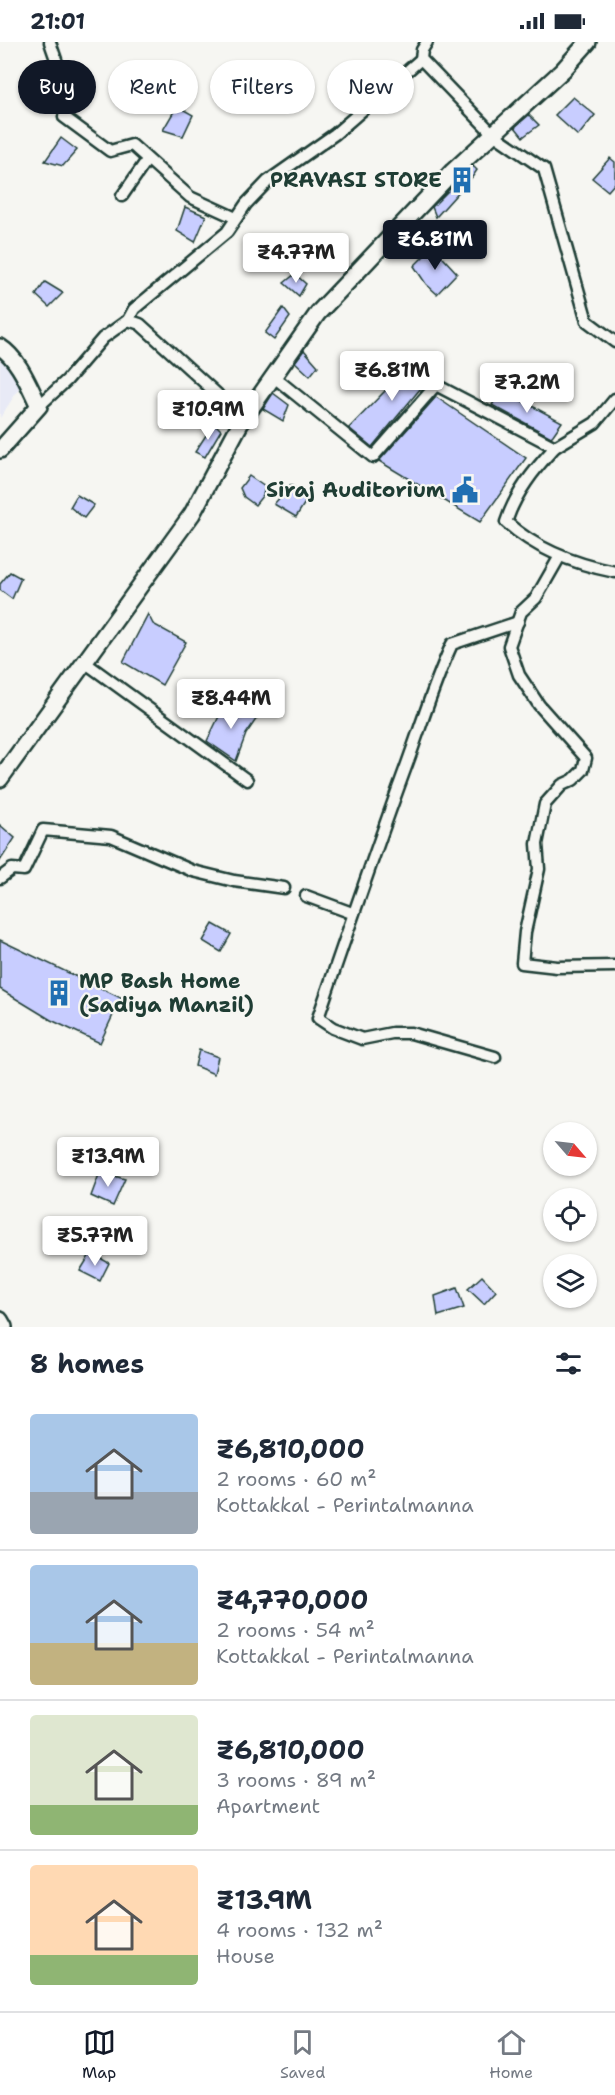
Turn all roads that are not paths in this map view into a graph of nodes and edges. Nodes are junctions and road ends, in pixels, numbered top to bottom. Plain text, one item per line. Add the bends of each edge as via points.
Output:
1 (50, 42) edge
2 (588, 42) edge
3 (422, 48) edge
4 (493, 134) junction
5 (147, 160) junction
6 (122, 196) dead end
7 (236, 218) junction
8 (128, 320) junction
9 (615, 342) edge
10 (0, 347) edge
11 (274, 377) junction
12 (615, 399) edge
13 (39, 406) junction
14 (240, 424) junction
15 (555, 447) junction
16 (0, 450) edge
17 (560, 556) junction
18 (615, 572) edge
19 (518, 622) junction
20 (83, 661) junction
21 (0, 779) edge
22 (247, 780) dead end
23 (0, 878) edge
24 (284, 888) dead end
25 (306, 896) dead end
26 (352, 913) junction
27 (615, 966) edge
28 (495, 1057) dead end
29 (0, 1320) edge
30 (4, 1327) edge

1 - 5 street via 67,108 64,117 110,151 132,145
2 - 4 main road
3 - 4 street
3 - 7 street via 335,134 268,181
4 - 9 street via 544,169 587,321
4 - 11 main road via 318,313
5 - 6 street
5 - 7 street via 190,197
7 - 8 street via 219,239 134,309
8 - 13 street via 103,338
8 - 14 street via 140,324 217,394
10 - 13 main road via 21,371
11 - 14 main road
11 - 15 street via 373,458 435,385
12 - 15 street via 595,423
13 - 16 main road
14 - 20 main road via 192,514
15 - 17 street via 513,500 506,522 525,540
17 - 18 street via 579,565
17 - 19 street
19 - 26 street via 453,644 434,684
19 - 27 street via 509,646 519,675 551,720 586,758 583,770 545,804 537,844 540,869 522,963 557,968
20 - 21 main road
20 - 22 street
23 - 24 street via 12,869 24,870 44,830 111,836 193,871
25 - 26 street
26 - 28 street via 318,1018 362,1039 411,1033
29 - 30 main road

